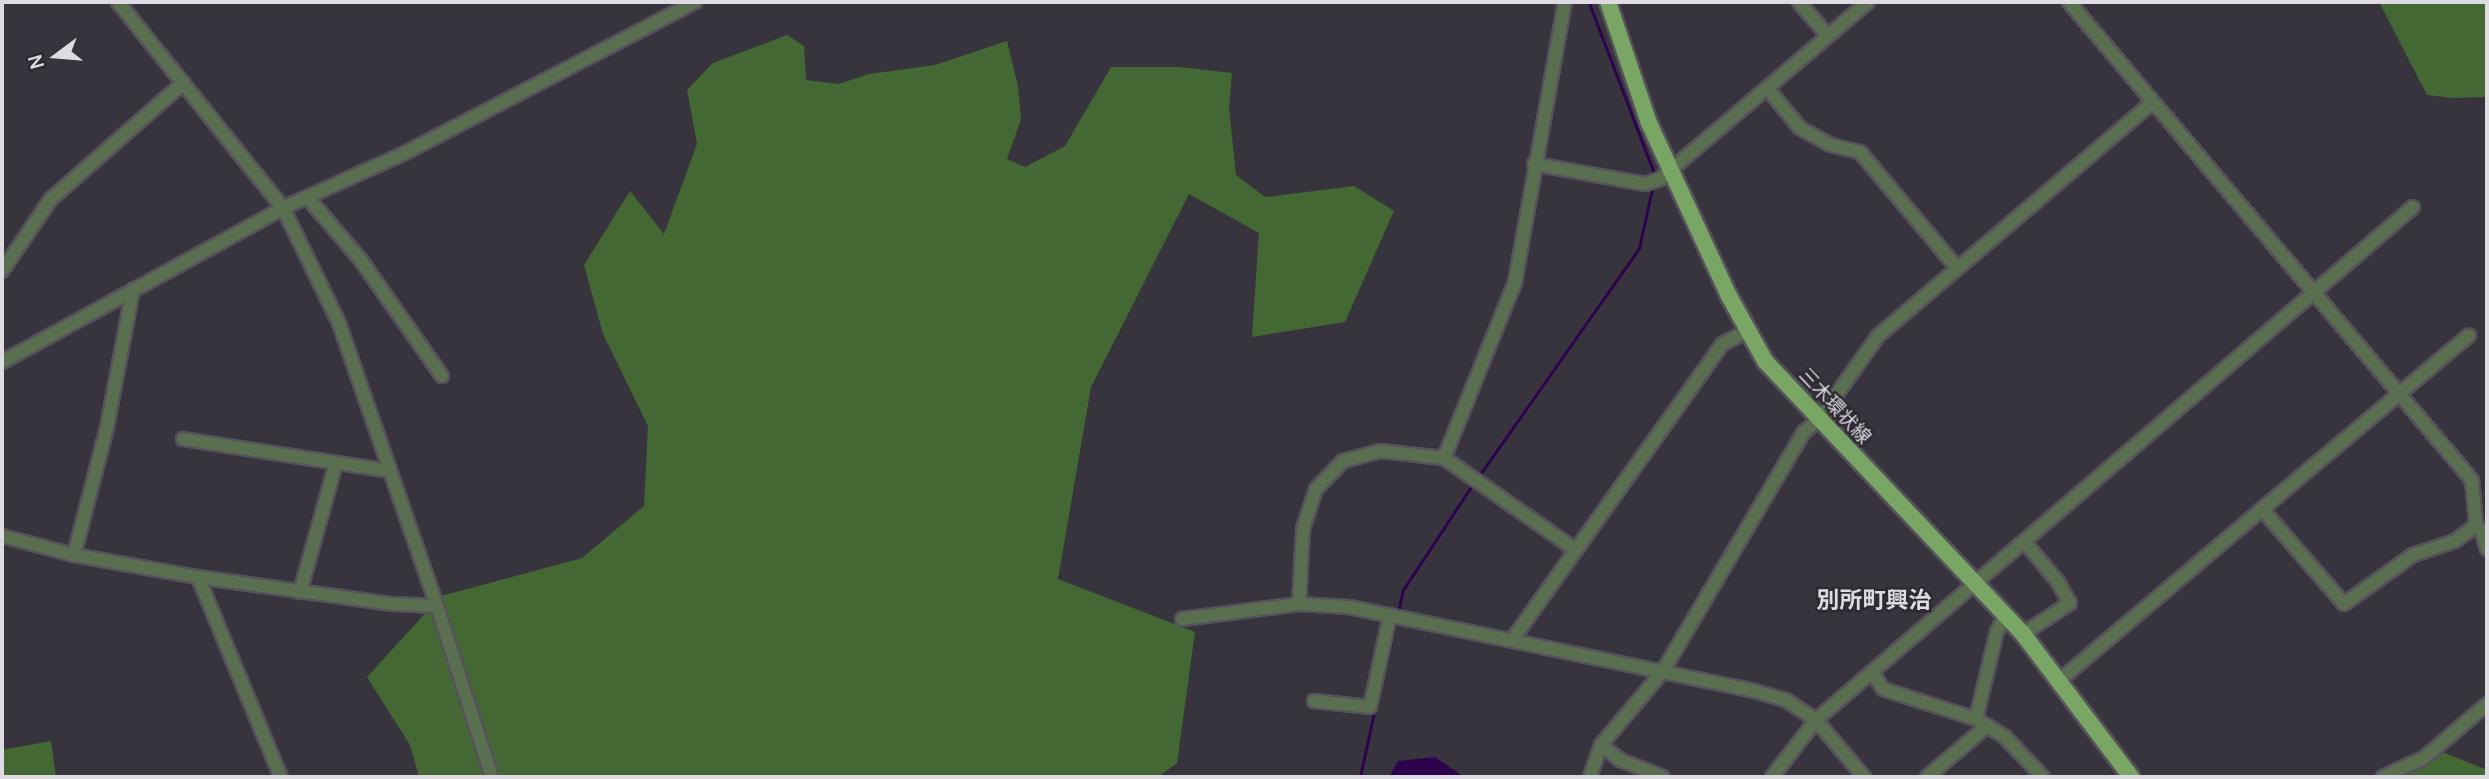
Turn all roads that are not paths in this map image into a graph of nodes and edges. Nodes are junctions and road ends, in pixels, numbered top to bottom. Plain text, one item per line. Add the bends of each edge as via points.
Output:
1 (118, 2) edge
2 (695, 2) edge
3 (1564, 2) edge
4 (1608, 2) edge
5 (1799, 2) edge
6 (1868, 2) edge
7 (2069, 2) edge
8 (1828, 36) junction
9 (183, 83) junction
10 (1768, 88) junction
11 (2152, 103) junction
12 (1534, 164) junction
13 (1670, 170) junction
14 (309, 198) junction
15 (2413, 207) dead end
16 (283, 208) junction
17 (1957, 268) junction
18 (2, 271) edge
19 (133, 289) junction
20 (2314, 291) junction
21 (1747, 331) junction
22 (2469, 335) dead end
23 (2, 362) edge
24 (442, 376) dead end
25 (2399, 394) junction
26 (1818, 419) junction
27 (183, 439) dead end
28 (1444, 458) junction
29 (336, 463) junction
30 (390, 471) junction
31 (2262, 509) junction
32 (2476, 525) junction
33 (2, 536) edge
34 (2024, 541) junction
35 (2487, 549) edge
36 (1576, 550) junction
37 (74, 555) junction
38 (198, 577) junction
39 (1975, 584) junction
40 (300, 592) junction
41 (1299, 604) junction
42 (438, 606) junction
43 (1390, 615) junction
44 (2006, 615) junction
45 (1182, 619) dead end
46 (2023, 634) junction
47 (1512, 640) junction
48 (1663, 671) junction
49 (1872, 672) junction
50 (2060, 680) junction
51 (1314, 701) dead end
52 (2487, 704) edge
53 (1816, 720) junction
54 (1982, 722) junction
55 (1601, 745) junction
56 (281, 777) edge
57 (492, 777) edge
58 (1590, 777) edge
59 (1663, 777) edge
60 (1772, 777) edge
61 (1864, 777) edge
62 (1927, 777) edge
63 (2043, 777) edge
64 (2129, 777) edge
65 (2383, 777) edge

1 - 9 street
2 - 14 street
3 - 12 street
4 - 13 main road, 三木環状線
5 - 8 street
6 - 8 street
7 - 11 street
8 - 10 street
9 - 16 street
9 - 18 street via 51,199
10 - 13 street
10 - 17 street via 1800,128 1830,145 1860,152
11 - 17 street
11 - 20 street
12 - 13 street via 1645,184
12 - 28 street via 1515,282
13 - 21 main road, 三木環状線
14 - 16 street
14 - 24 street via 360,260
15 - 20 street
16 - 19 street
16 - 30 street via 339,323
17 - 26 street via 1878,336
19 - 23 street
19 - 37 street via 107,427
20 - 25 street
20 - 34 street
21 - 26 main road, 三木環状線 via 1765,361
21 - 36 street via 1722,344
22 - 25 street
25 - 31 street
25 - 32 street via 2472,480
26 - 39 main road, 三木環状線
26 - 48 street via 1803,433 1771,484
27 - 29 street
28 - 36 street
28 - 41 street via 1381,452 1343,461 1325,479 1316,489 1303,529
29 - 30 street
29 - 40 street
30 - 42 street
31 - 32 street via 2344,604 2413,555 2455,541
31 - 50 street
32 - 35 street
33 - 37 street
34 - 39 street
34 - 46 street via 2070,603
36 - 47 street
37 - 38 street
38 - 40 street
38 - 56 street
39 - 44 main road, 三木環状線
39 - 49 street
40 - 42 street
41 - 43 street
41 - 45 street
42 - 57 street
43 - 47 street
43 - 51 street via 1370,707
44 - 46 main road, 三木環状線
44 - 54 street via 1997,631
46 - 50 main road, 三木環状線
47 - 48 street
48 - 53 street via 1786,700
48 - 55 street
49 - 53 street
49 - 54 street via 1883,689
50 - 64 main road, 三木環状線
52 - 65 street via 2424,758
53 - 60 street
53 - 61 street
54 - 62 street
54 - 63 street via 2005,737
55 - 58 street
55 - 59 street via 1620,760

